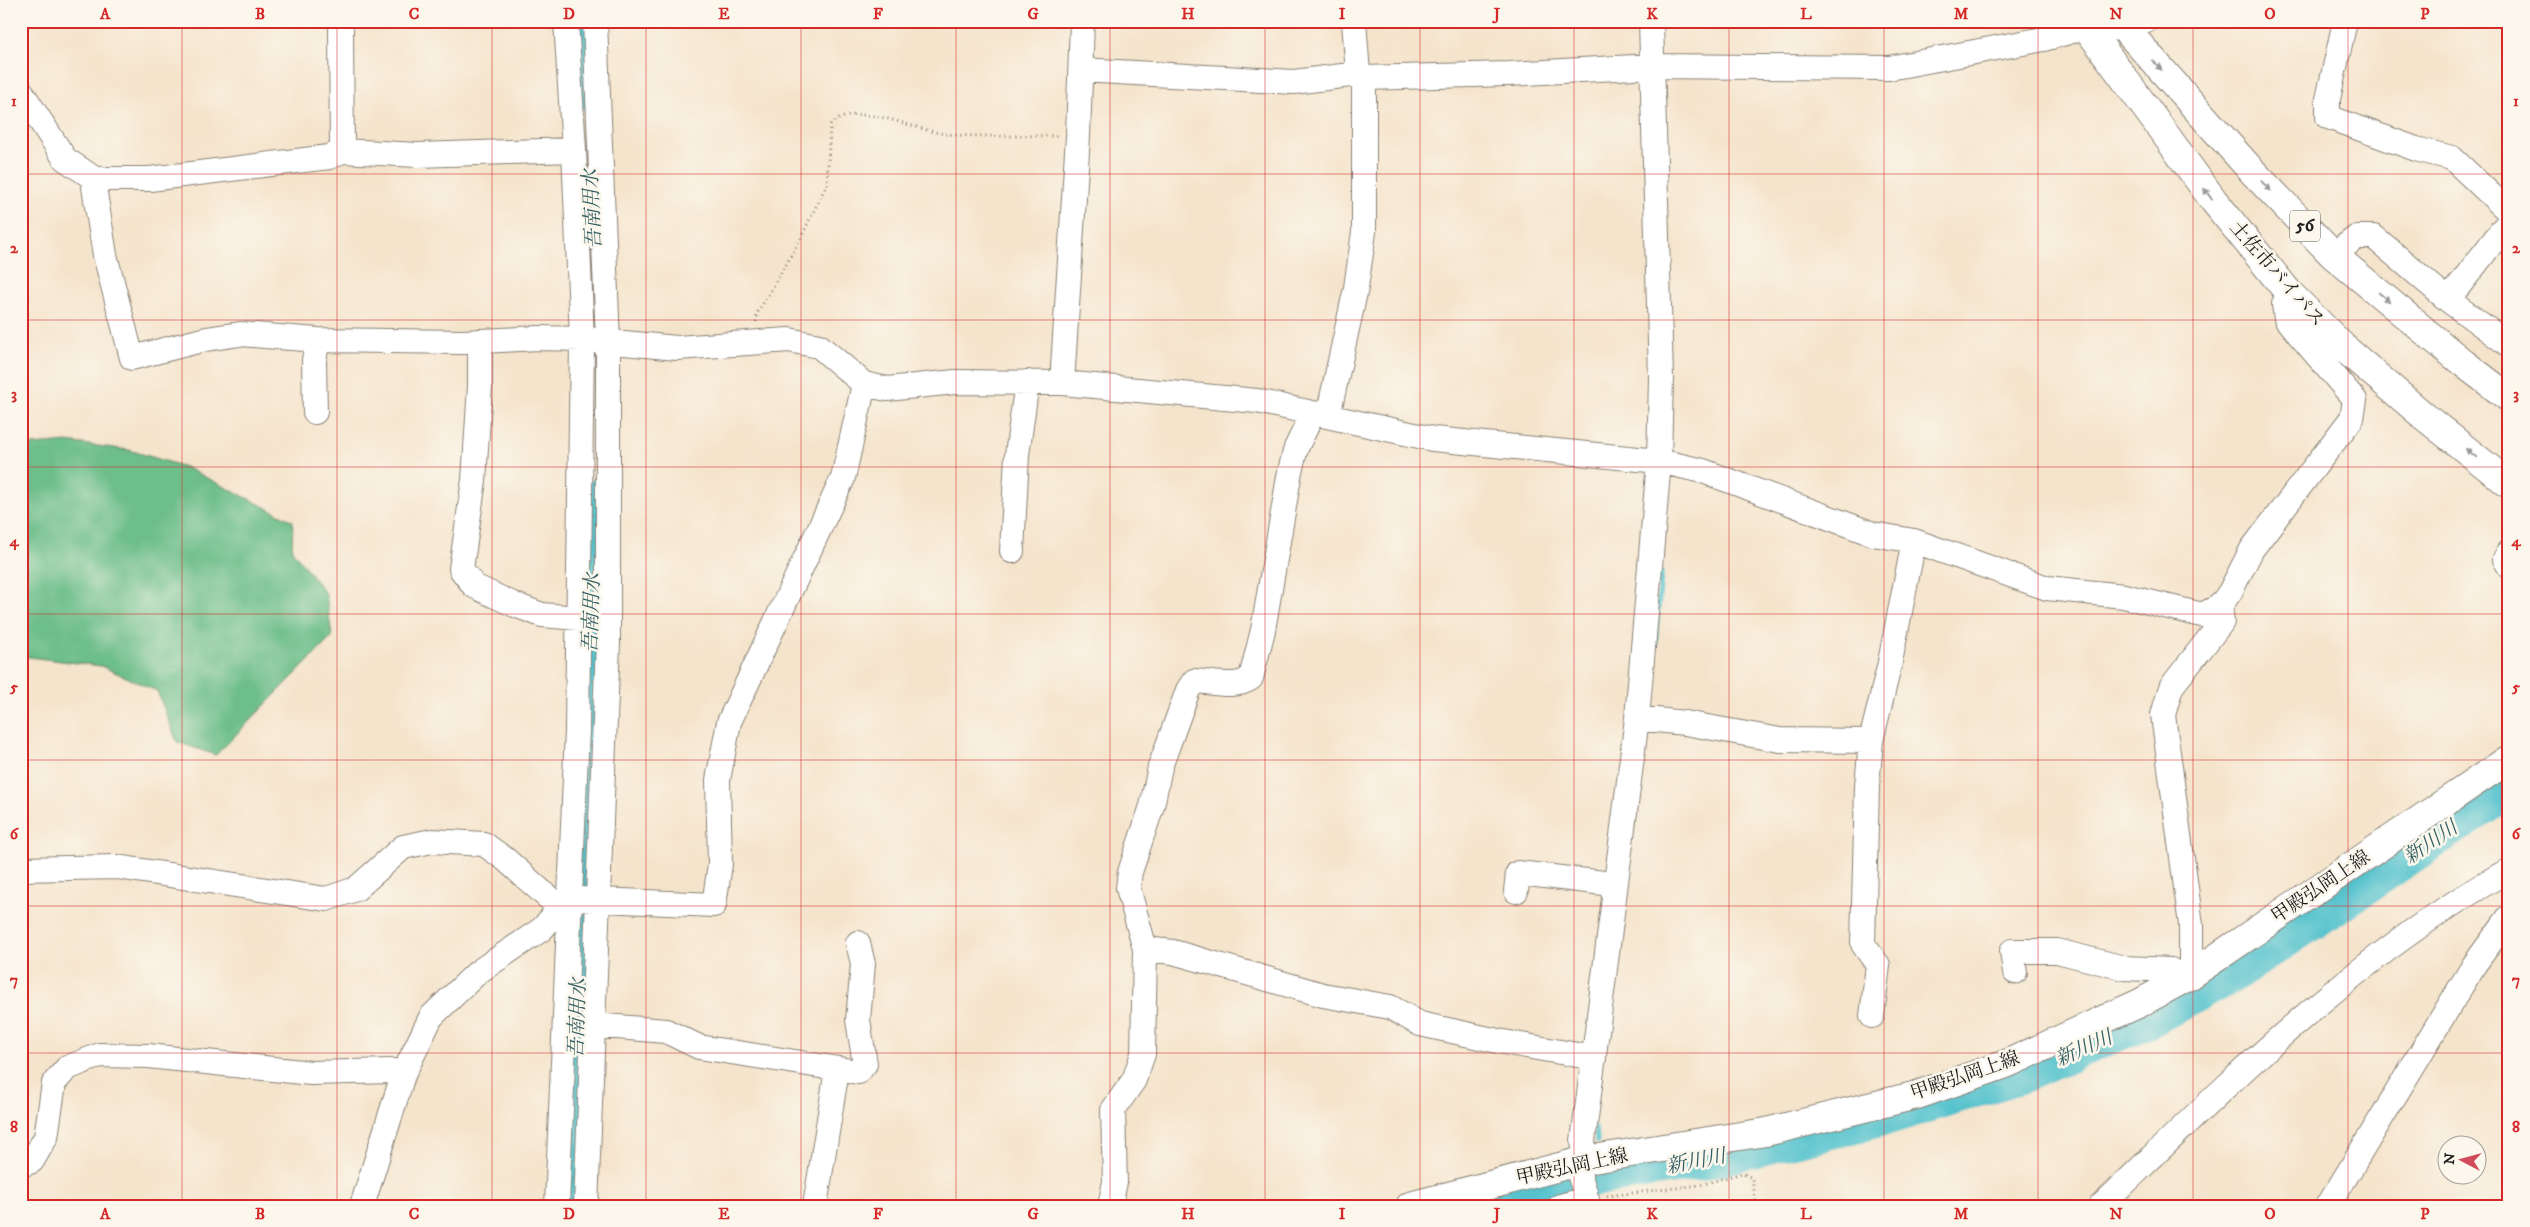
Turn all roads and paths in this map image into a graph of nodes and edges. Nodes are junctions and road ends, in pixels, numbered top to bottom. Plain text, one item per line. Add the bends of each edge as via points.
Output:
1 (566, 21) edge
2 (595, 21) edge
3 (1082, 21) edge
4 (1354, 21) edge
5 (1651, 21) edge
6 (2345, 21) edge
7 (2085, 24) edge
8 (2129, 24) edge
9 (341, 30) dead end
10 (1652, 66) junction
11 (1082, 70) junction
12 (1361, 76) junction
13 (21, 91) edge
14 (1078, 136) junction
15 (574, 150) junction
16 (342, 151) junction
17 (95, 179) junction
18 (2509, 212) edge
19 (2509, 221) edge
20 (2333, 255) junction
21 (2289, 293) junction
22 (2448, 300) junction
23 (318, 340) junction
24 (595, 340) junction
25 (480, 341) junction
26 (753, 343) junction
27 (2509, 345) edge
28 (1027, 382) junction
29 (1062, 383) junction
30 (864, 384) junction
31 (2509, 398) edge
32 (315, 412) dead end
33 (1320, 414) junction
34 (1659, 462) junction
35 (2509, 484) edge
36 (1914, 541) junction
37 (1012, 551) dead end
38 (2509, 552) edge
39 (2509, 566) edge
40 (2220, 606) junction
41 (578, 618) junction
42 (1636, 718) junction
43 (1871, 741) junction
44 (2509, 759) edge
45 (21, 869) edge
46 (2509, 870) edge
47 (1615, 890) junction
48 (1516, 891) dead end
49 (580, 901) junction
50 (2509, 917) edge
51 (858, 943) dead end
52 (1145, 949) junction
53 (2015, 972) dead end
54 (2187, 977) junction
55 (1872, 1016) dead end
56 (593, 1025) junction
57 (1594, 1058) junction
58 (837, 1070) junction
59 (403, 1075) junction
60 (21, 1164) edge
61 (1583, 1178) junction
62 (362, 1206) edge
63 (557, 1206) edge
64 (586, 1206) edge
65 (815, 1206) edge
66 (1110, 1206) edge
67 (1410, 1206) edge
68 (1560, 1206) edge
69 (1756, 1206) edge
70 (2101, 1206) edge
71 (2328, 1206) edge

1 - 15 street
2 - 24 street
3 - 11 street
4 - 12 street
5 - 10 street
6 - 18 street via 2328,99 2328,117 2416,149 2452,158
7 - 8 street
7 - 10 street via 2044,39 1889,68
21 -> 7 main road, 土佐市バイパス via 2214,201
8 -> 20 main road, 56 via 2252,171
9 - 16 street
10 - 12 street via 1508,74
10 - 34 street via 1661,378
11 - 12 street via 1294,82
11 - 14 street
12 - 33 street via 1364,232 1356,288
13 - 17 street via 66,159
14 - 26 path via 946,134 902,121 849,115 838,118 830,125 827,184 798,244 758,312
14 - 29 street
15 - 16 street via 418,155
15 - 24 street
16 - 17 street via 329,157 150,179
17 - 23 street via 105,255 132,358 240,334
19 - 22 street
20 - 22 street via 2357,237 2374,237
20 -> 31 main road, 56
35 -> 21 main road, 土佐市バイパス via 2344,348
21 - 40 street via 2284,304 2286,319 2355,400 2352,418 2252,549
22 - 27 street
23 - 25 street
23 - 32 street via 314,360
24 - 25 street
24 - 26 street via 677,348
24 - 41 street
24 - 49 street via 608,642
25 - 41 street via 474,480 462,569 474,586 515,605 542,615
26 - 30 street via 789,340 819,346
28 - 29 street
28 - 30 street via 955,382 887,389
28 - 37 street via 1017,455
29 - 33 street via 1257,401
30 - 49 street via 843,478 729,722 718,780 720,864 714,905
33 - 34 street via 1433,438
33 - 52 street via 1296,448 1263,630 1251,678 1234,684 1194,681 1160,767 1128,888
34 - 36 street via 1703,471 1873,534
34 - 42 street
36 - 40 street via 2047,588 2124,596 2202,614
36 - 43 street
38 - 39 street via 2506,559
40 - 54 street via 2222,622 2172,687 2163,715 2190,925
41 - 49 street
42 - 43 street via 1780,740
42 - 47 street
43 - 55 street via 1863,944 1878,965
44 - 54 main road, 甲殿弘岡上線
45 - 49 street via 117,867 326,899 356,889 403,847 432,841 484,844
46 - 70 street via 2441,911 2312,1007
47 - 48 street via 1604,884 1518,873
47 - 57 street
49 - 56 street
49 - 59 street via 478,972 431,1017
49 - 63 street
50 - 71 street via 2474,965
51 - 58 street via 863,964 858,1020 865,1064 858,1072
52 - 57 street via 1173,952 1323,995 1390,1007 1420,1024
52 - 66 street via 1143,1054 1134,1080 1113,1110 1115,1182
53 - 54 street via 2012,951 2057,951 2124,968 2171,970
54 - 61 main road, 甲殿弘岡上線 via 2140,1003 2006,1064 1917,1094
56 - 58 street via 666,1030 699,1046
56 - 64 street
57 - 61 street via 1583,1141
58 - 65 street
59 - 60 street via 394,1071 311,1073 148,1056 100,1055 67,1068 54,1084 46,1137 32,1161
59 - 62 street
61 - 67 main road, 甲殿弘岡上線
61 - 68 street
61 - 69 path via 1623,1193 1700,1186 1742,1173 1752,1178

